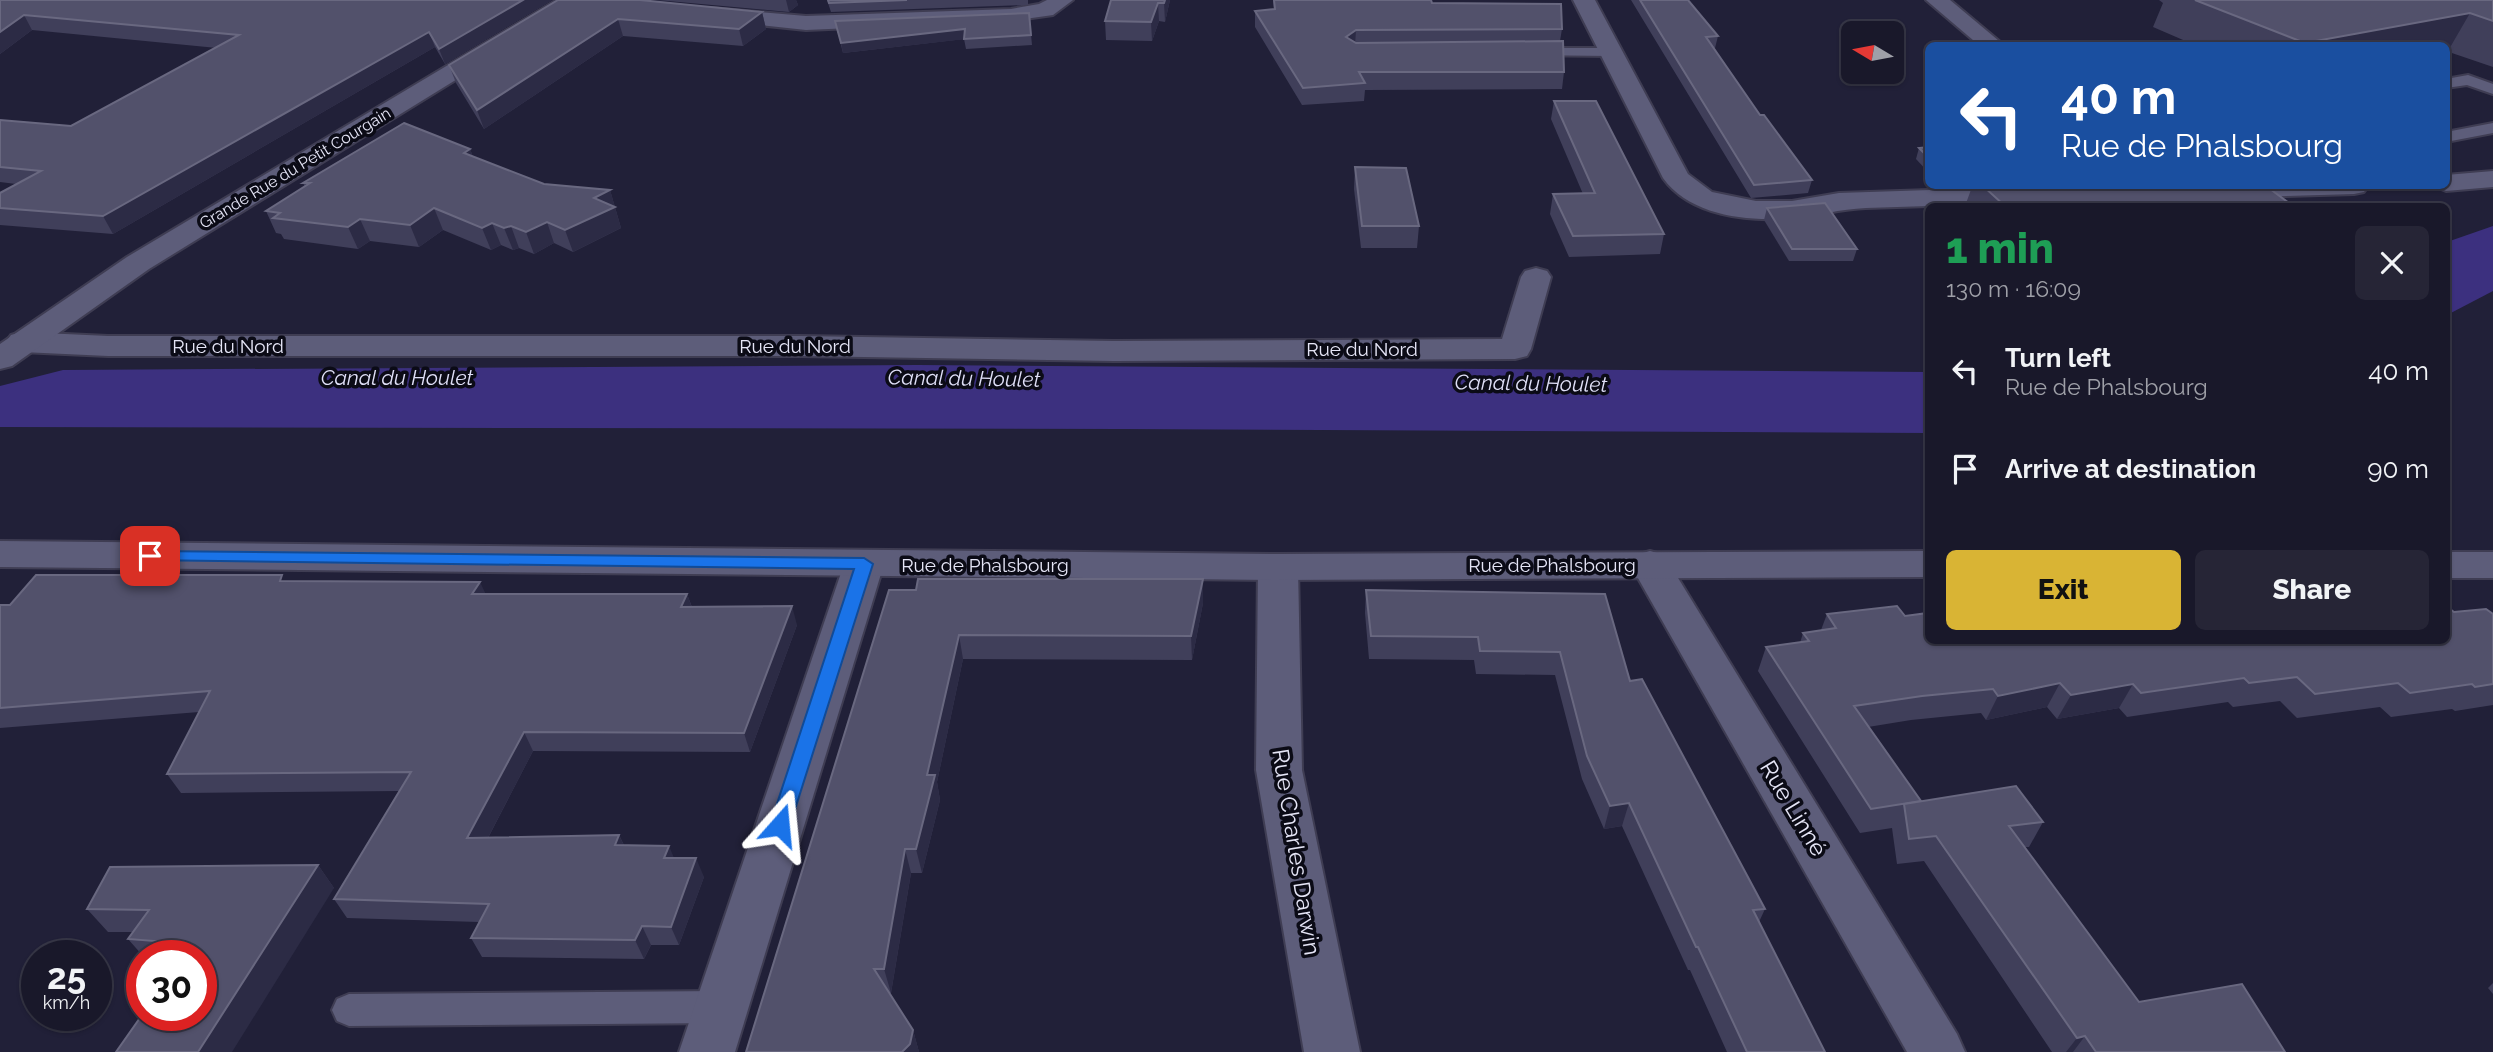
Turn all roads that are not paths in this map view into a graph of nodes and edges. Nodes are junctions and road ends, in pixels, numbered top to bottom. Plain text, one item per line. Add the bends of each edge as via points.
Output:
1 (1062, 0) edge
2 (1584, 0) edge
3 (1937, 0) edge
4 (580, 2) edge
5 (695, 13) edge
6 (1989, 42) edge
7 (1516, 52) edge
8 (1610, 52) junction
9 (2450, 83) edge
10 (2493, 89) edge
11 (2493, 128) edge
12 (2450, 137) edge
13 (2493, 179) edge
14 (2450, 183) edge
15 (2043, 195) edge
16 (1536, 277) dead end
17 (7, 346) edge
18 (0, 554) edge
19 (864, 564) junction
20 (1650, 564) junction
21 (1925, 564) edge
22 (2450, 565) edge
23 (2493, 565) edge
24 (1278, 567) junction
25 (721, 1007) junction
26 (349, 1010) dead end
27 (707, 1052) edge
28 (1332, 1052) edge
29 (1937, 1052) edge

1 - 5 street via 1045,10 1021,15 824,23
2 - 8 street
3 - 6 street
4 - 17 street, Grande Rue du Petit Courgain via 138,263
7 - 8 lane
8 - 15 street via 1677,178 1684,188 1713,203 1789,209 1840,201
9 - 10 lane via 2468,80
11 - 12 lane
13 - 14 street
16 - 17 street, Rue du Nord via 1516,349
18 - 19 street, Rue de Phalsbourg
19 - 24 street, Rue de Phalsbourg
19 - 25 street
20 - 21 street, Rue de Phalsbourg
20 - 24 street, Rue de Phalsbourg
20 - 29 street, Rue Linné
22 - 23 street
24 - 28 street, Rue Charles Darwin via 1279,770
25 - 26 lane
25 - 27 street

